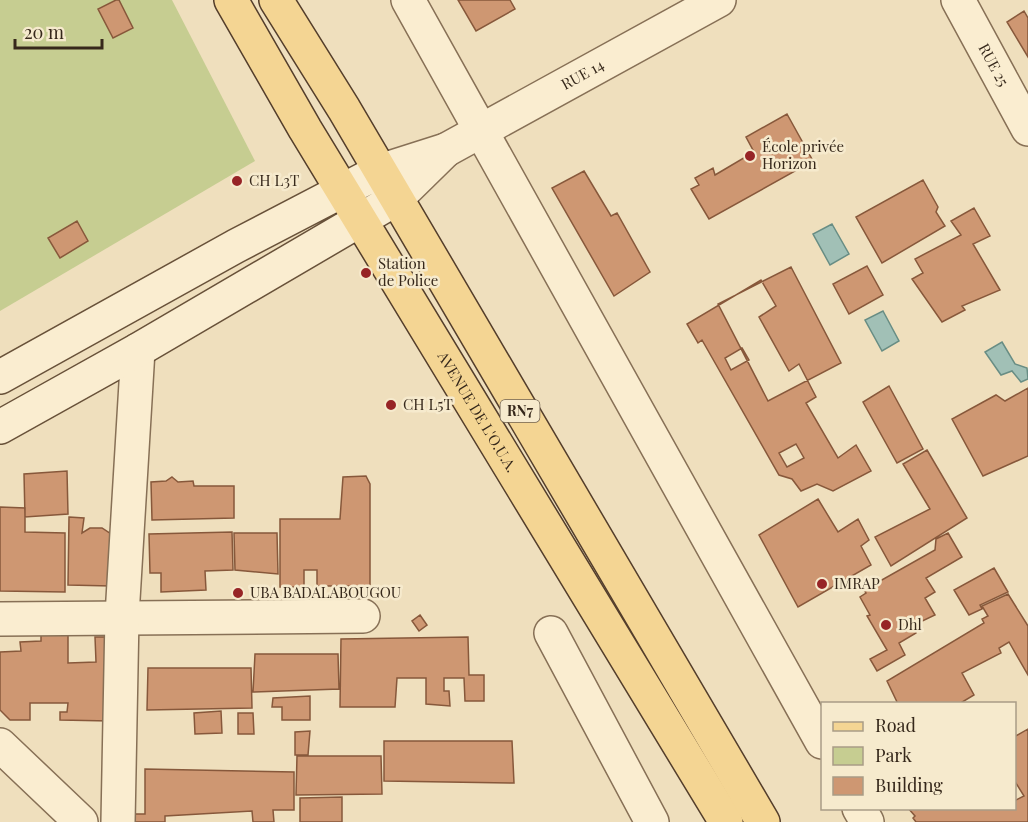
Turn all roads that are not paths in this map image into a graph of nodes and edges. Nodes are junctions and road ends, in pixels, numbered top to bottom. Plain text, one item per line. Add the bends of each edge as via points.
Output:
1 (231, 0) edge
2 (276, 0) edge
3 (408, 0) edge
4 (719, 0) edge
5 (958, 0) edge
6 (1028, 129) edge
7 (482, 131) junction
8 (446, 150) junction
9 (380, 171) junction
10 (343, 191) junction
11 (396, 199) junction
12 (361, 220) junction
13 (138, 350) junction
14 (0, 377) edge
15 (0, 427) edge
16 (122, 616) junction
17 (363, 616) dead end
18 (0, 619) edge
19 (550, 633) dead end
20 (821, 740) edge
21 (0, 745) edge
22 (81, 822) edge
23 (118, 822) edge
24 (652, 822) edge
25 (726, 822) edge
26 (763, 822) edge

1 - 10 main road, AVENUE DE L'O.U.A. / RN7
2 - 9 main road, RN7
3 - 7 street
4 - 7 street, RUE 14
5 - 6 street, RUE 25
7 - 8 street, RUE 14
7 - 20 street
8 - 9 street
8 - 11 street
9 - 10 street
9 - 11 main road, RN7
10 - 12 main road, AVENUE DE L'O.U.A. / RN7
10 - 14 street
11 - 12 street
11 - 26 main road, RN7
12 - 13 street
12 - 25 main road, AVENUE DE L'O.U.A. / RN7
13 - 15 street
13 - 16 street
16 - 17 street
16 - 18 street
16 - 23 street
19 - 24 street
21 - 22 street

